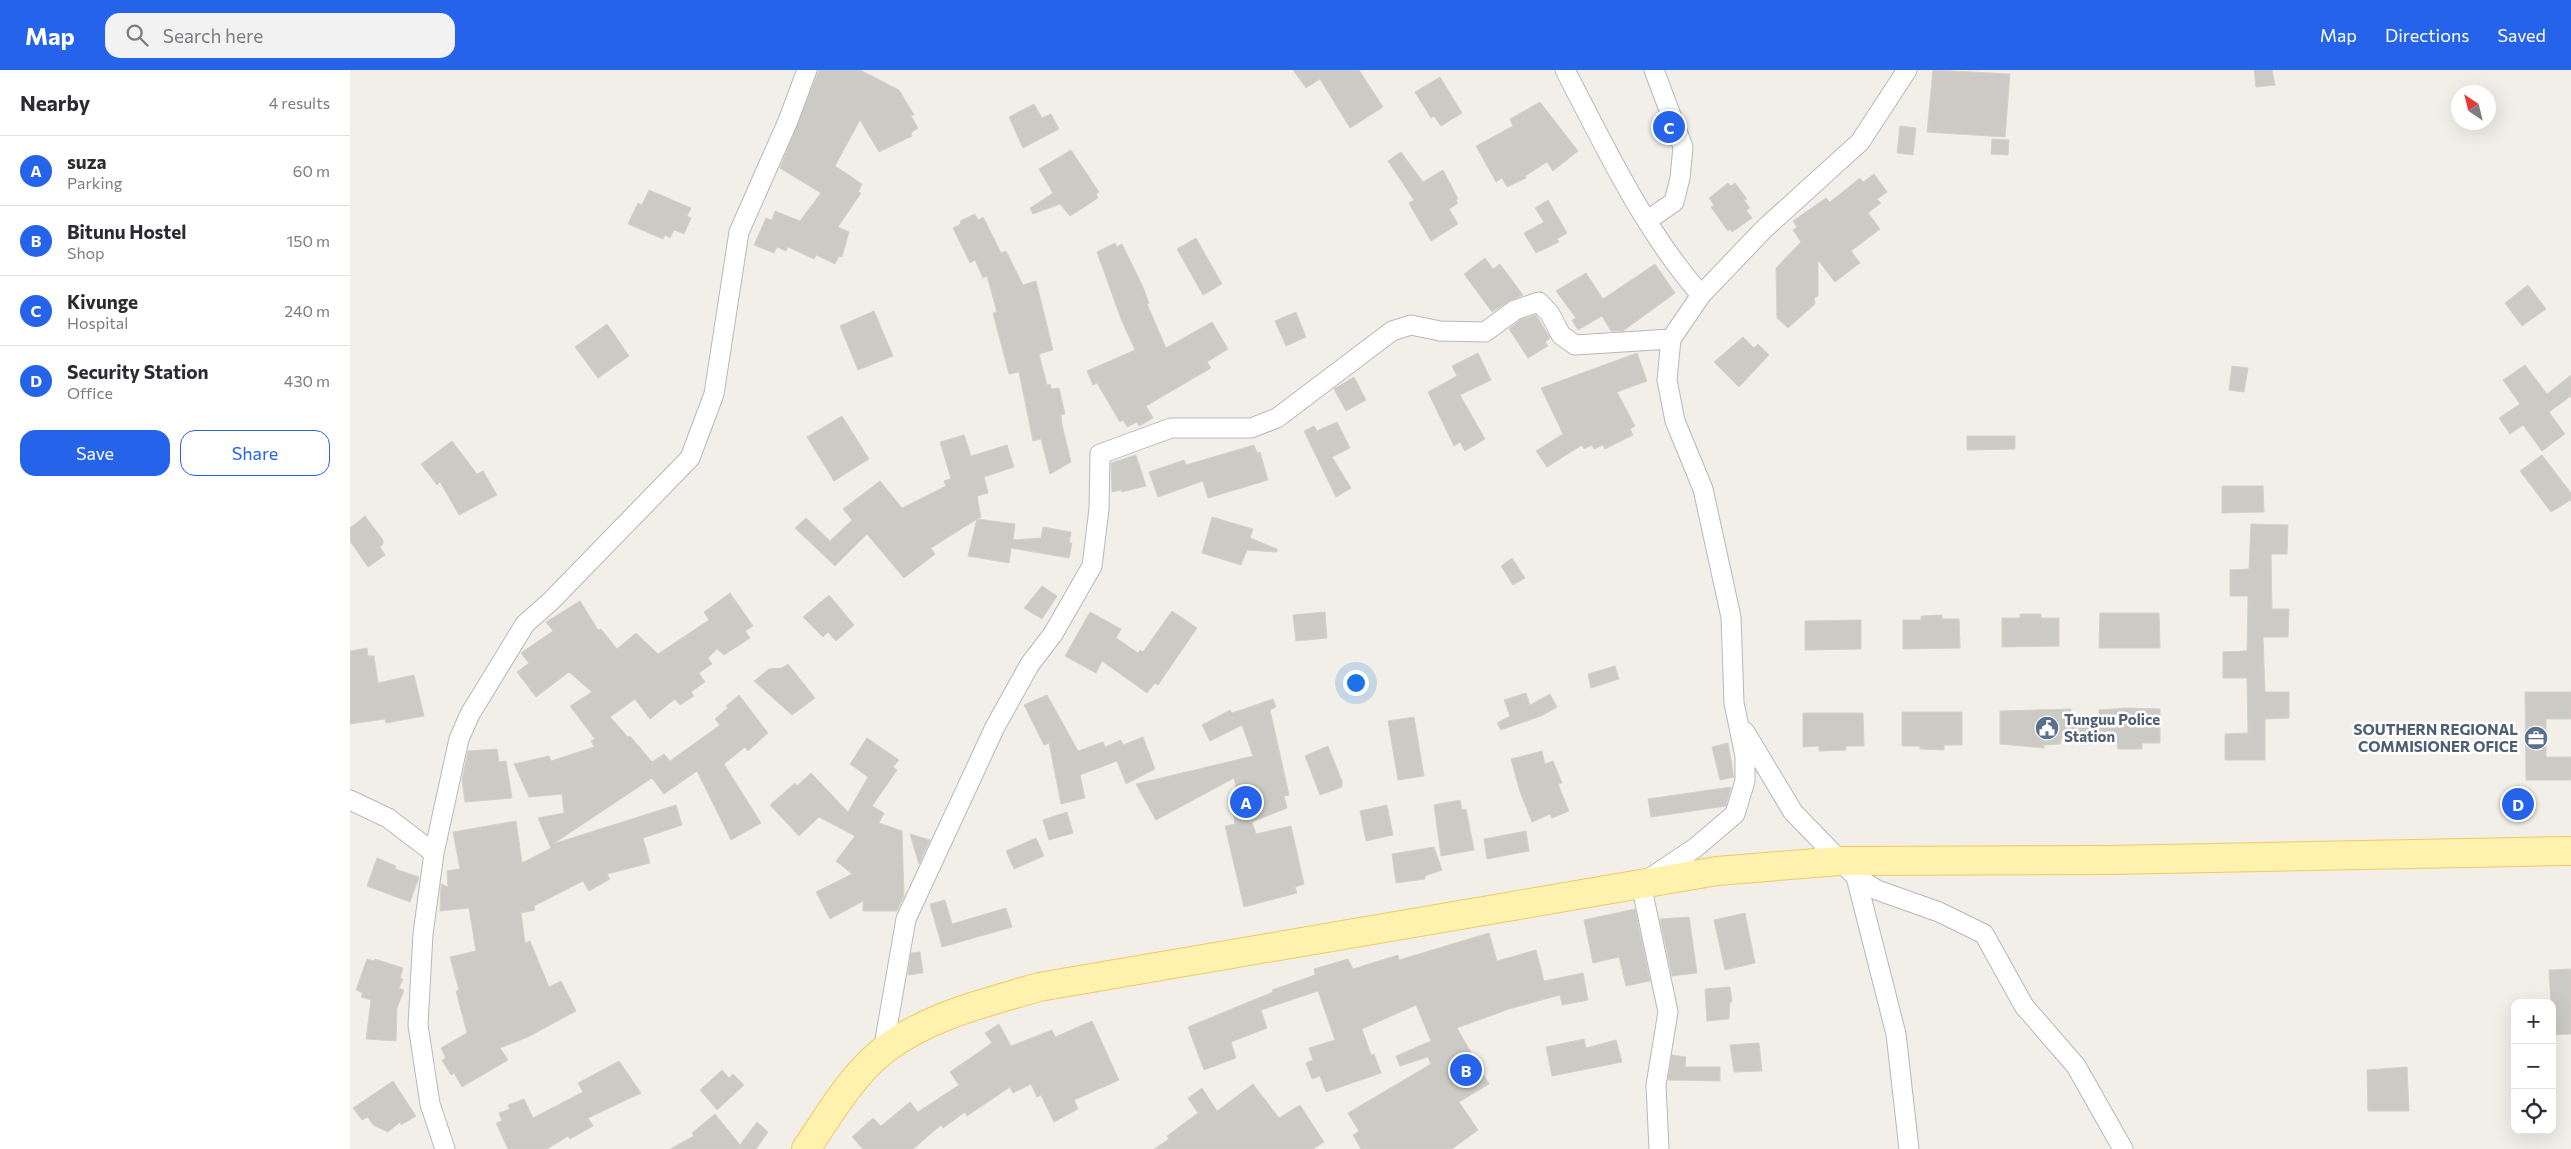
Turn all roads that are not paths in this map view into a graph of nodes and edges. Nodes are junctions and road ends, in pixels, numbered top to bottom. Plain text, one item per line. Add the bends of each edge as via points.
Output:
1 (807, 70) edge
2 (1565, 70) edge
3 (1654, 70) edge
4 (1906, 70) edge
5 (1648, 220) junction
6 (1701, 295) junction
7 (1671, 339) junction
8 (1734, 703) junction
9 (350, 800) edge
10 (2571, 851) edge
11 (434, 853) junction
12 (1848, 869) junction
13 (1641, 884) junction
14 (884, 1051) junction
15 (445, 1149) edge
16 (806, 1149) edge
17 (1659, 1149) edge
18 (1909, 1149) edge
19 (2123, 1149) edge

1 - 11 street via 788,122 739,232 714,394 690,458 525,624 503,656 459,739
2 - 5 street
3 - 5 street via 1683,148 1674,202
4 - 6 street via 1860,142 1764,228
5 - 6 street via 1674,264
6 - 7 street
7 - 8 street via 1667,380 1675,421 1703,489 1731,616
7 - 14 street via 1575,346 1561,335 1550,314 1538,302 1515,310 1485,332 1410,325 1392,331 1277,418 1251,428 1171,428 1100,454 1099,509 1092,566 1053,634 1030,664 995,727 906,919
8 - 12 street via 1745,734 1793,812
8 - 13 street via 1745,756 1745,781 1735,814 1695,848
9 - 11 street via 388,818
10 - 12 main road via 2139,859
11 - 15 street via 423,934 418,1025 430,1104
12 - 13 main road via 1717,871
12 - 18 street via 1896,1034
12 - 19 street via 1877,890 1939,912 1984,934 2024,1006 2076,1066
13 - 14 main road via 1039,987 961,1010 915,1030
13 - 17 street via 1668,1012 1656,1085
14 - 16 main road via 848,1088

